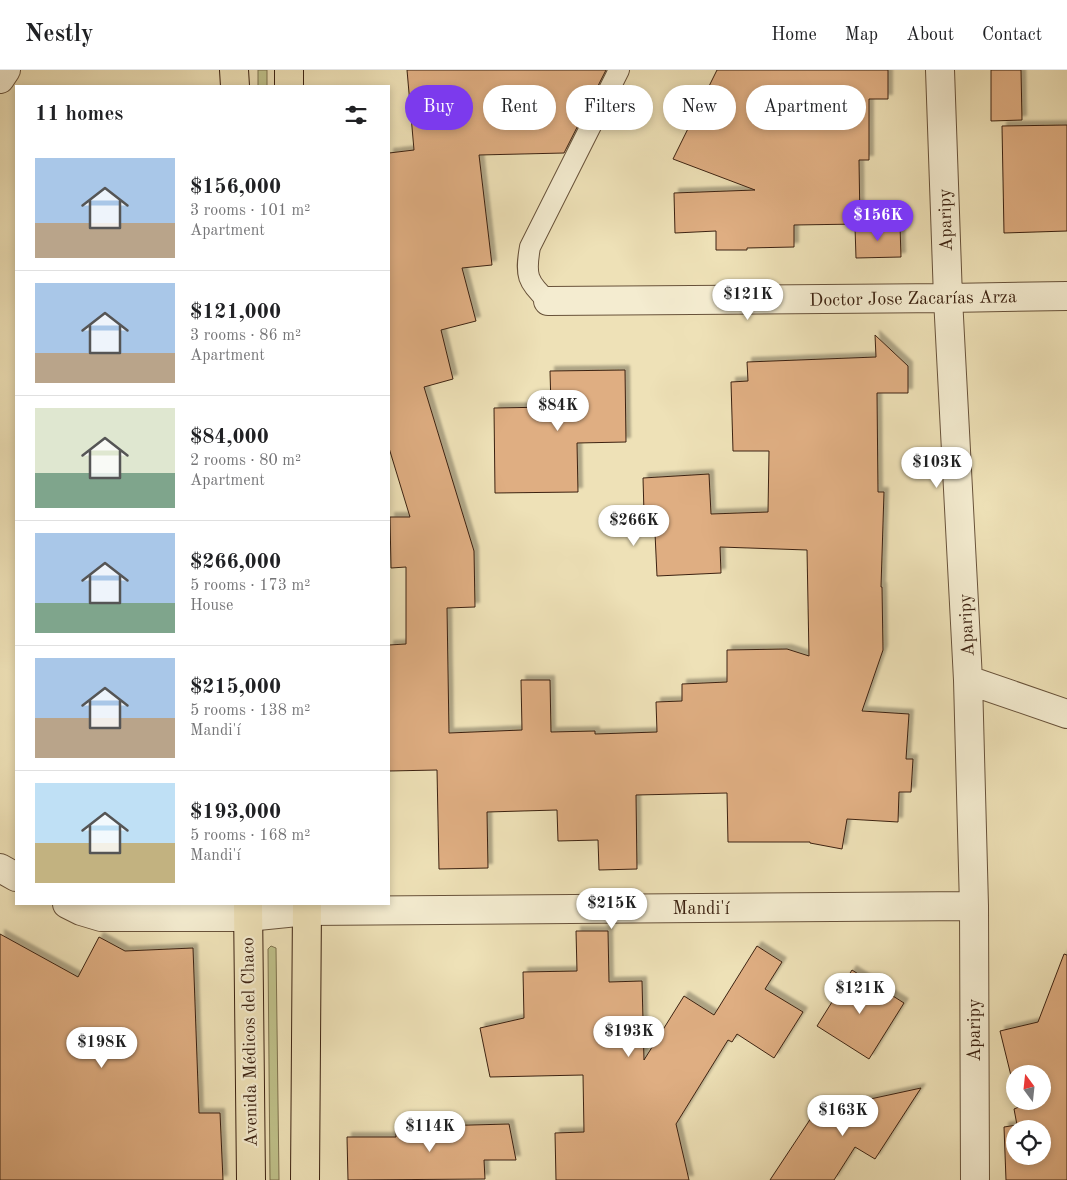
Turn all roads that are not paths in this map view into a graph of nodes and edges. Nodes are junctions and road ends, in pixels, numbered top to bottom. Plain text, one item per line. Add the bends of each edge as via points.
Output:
1 (6, 70) edge
2 (234, 70) edge
3 (289, 70) edge
4 (619, 70) edge
5 (940, 70) edge
6 (0, 79) edge
7 (235, 85) edge
8 (289, 85) edge
9 (1067, 296) edge
10 (948, 298) junction
11 (548, 301) joint
12 (968, 680) junction
13 (1067, 714) edge
14 (0, 868) edge
15 (15, 876) edge
16 (70, 905) edge
17 (974, 906) junction
18 (307, 908) edge
19 (248, 910) edge
20 (251, 1180) edge
21 (305, 1180) edge
22 (975, 1180) edge

1 - 6 street
2 - 7 main road
3 - 8 main road
4 - 11 lane via 530,247 526,267 533,288
5 - 10 street, Aparipy
9 - 10 street, Doctor Jose Zacarías Arza
10 - 11 street, Doctor Jose Zacarías Arza
10 - 12 street, Aparipy
12 - 13 street
12 - 17 street, Aparipy
14 - 15 street
16 - 19 street, Mandi'í via 101,917
17 - 18 street, Mandi'í
17 - 22 street, Aparipy
18 - 19 street, Mandi'í
18 - 21 main road
19 - 20 main road, Avenida Médicos del Chaco

